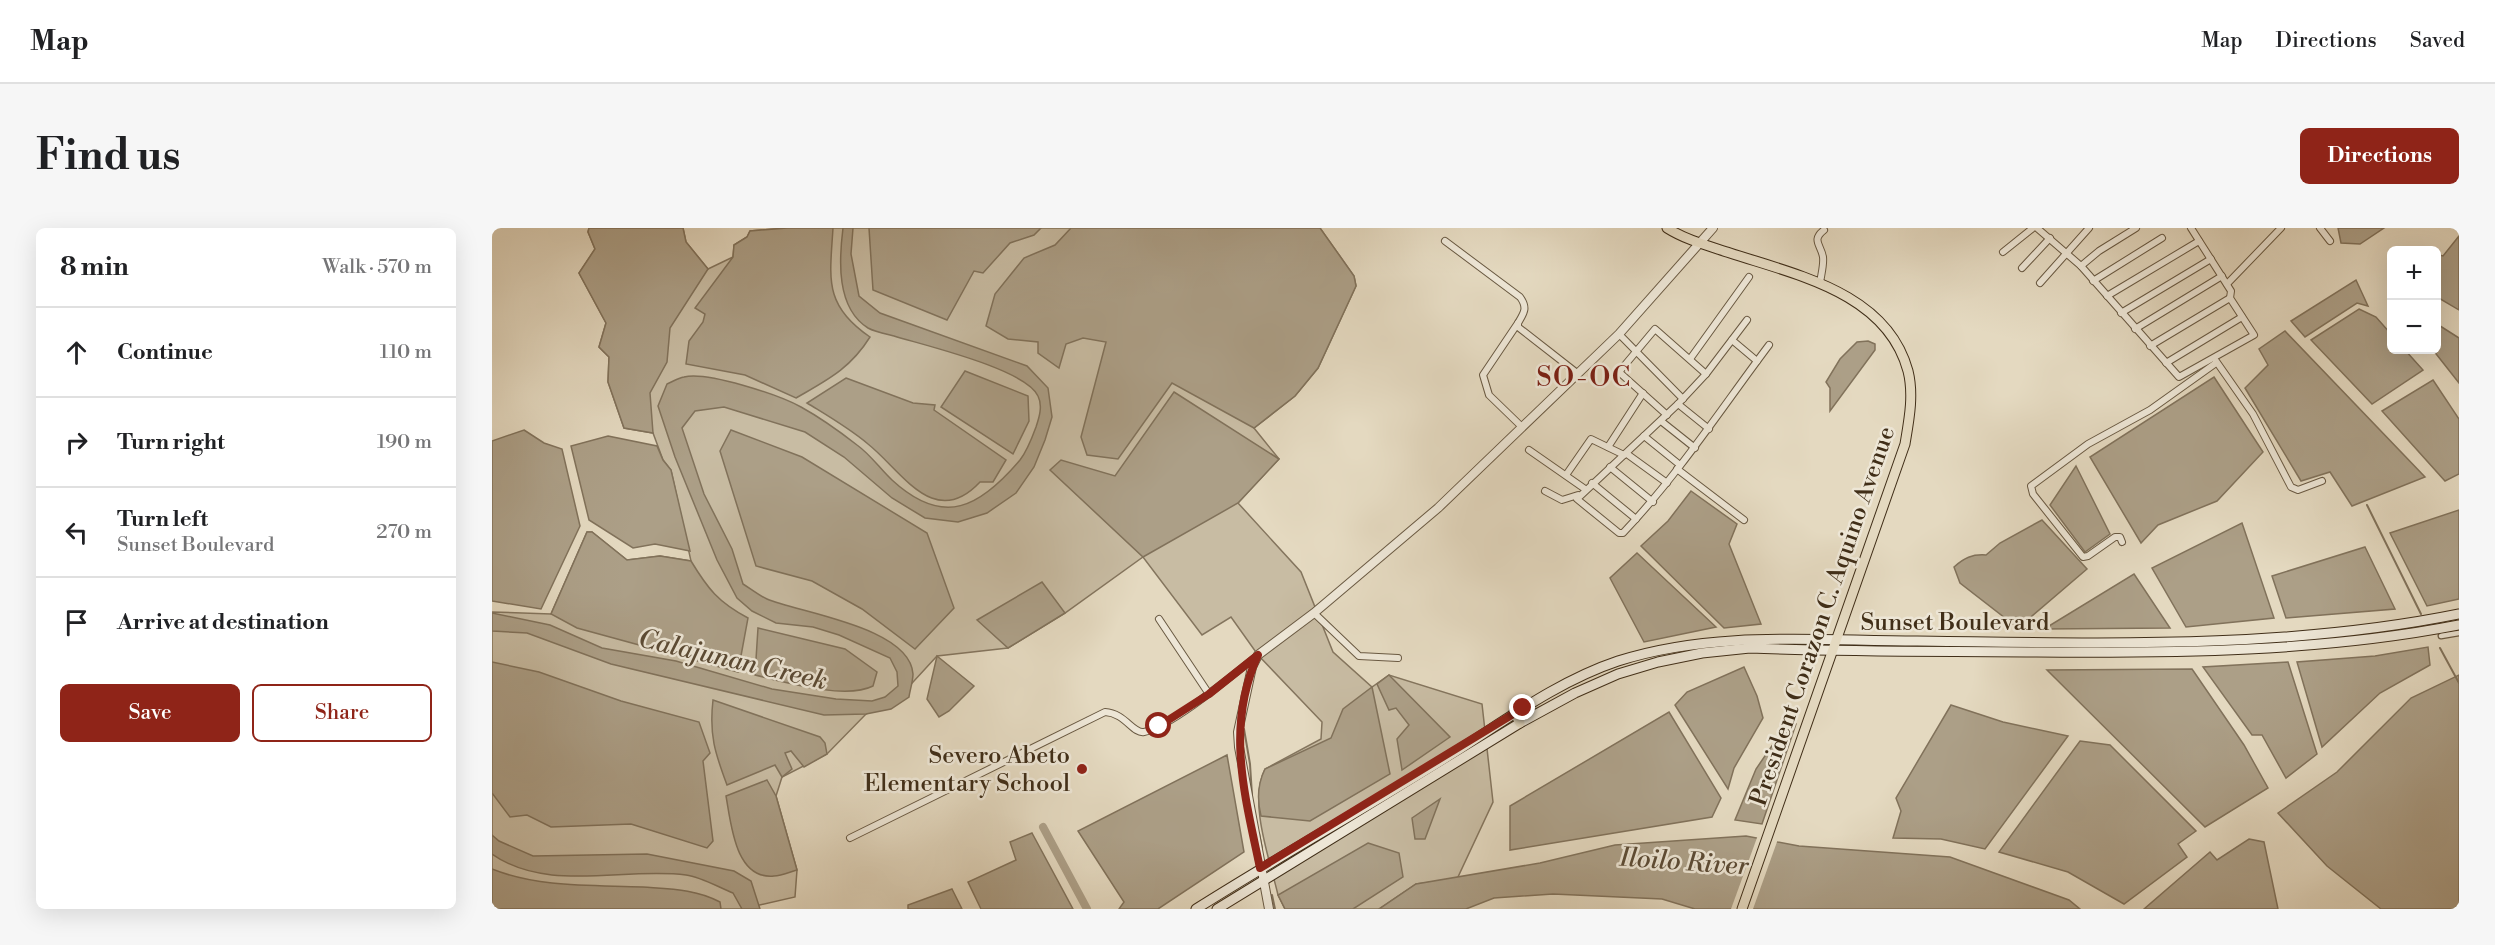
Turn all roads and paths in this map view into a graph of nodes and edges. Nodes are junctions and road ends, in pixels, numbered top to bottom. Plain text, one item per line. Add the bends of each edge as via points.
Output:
1 (1667, 228) edge
2 (1713, 228) edge
3 (2033, 228) edge
4 (2037, 228) edge
5 (2089, 228) edge
6 (2136, 228) edge
7 (2191, 228) edge
8 (2281, 228) edge
9 (2320, 228) edge
10 (1824, 230) dead end
11 (2050, 238) junction
12 (2162, 238) dead end
13 (1445, 241) dead end
14 (2199, 241) junction
15 (2330, 241) dead end
16 (1699, 242) junction
17 (2002, 252) dead end
18 (2067, 252) junction
19 (2211, 259) junction
20 (2081, 266) junction
21 (2022, 268) dead end
22 (2222, 276) junction
23 (1749, 277) dead end
24 (2093, 281) junction
25 (1820, 283) junction
26 (2040, 283) dead end
27 (2227, 284) junction
28 (2107, 296) junction
29 (2230, 298) junction
30 (2121, 313) junction
31 (2242, 316) junction
32 (1747, 320) dead end
33 (1518, 323) junction
34 (2136, 329) junction
35 (1619, 334) junction
36 (1732, 340) junction
37 (1769, 345) dead end
38 (2150, 346) junction
39 (1636, 351) junction
40 (1690, 359) junction
41 (1757, 361) junction
42 (2215, 361) junction
43 (2166, 363) junction
44 (1577, 373) junction
45 (1706, 374) junction
46 (1643, 393) junction
47 (1681, 402) junction
48 (1667, 415) junction
49 (1661, 421) junction
50 (1521, 426) junction
51 (1709, 429) junction
52 (1644, 436) junction
53 (1608, 447) junction
54 (1695, 448) junction
55 (1528, 450) dead end
56 (1626, 454) junction
57 (1610, 467) junction
58 (1679, 467) junction
59 (1566, 476) junction
60 (2322, 481) dead end
61 (1592, 483) junction
62 (1667, 483) junction
63 (1585, 489) junction
64 (1545, 490) dead end
65 (1578, 495) junction
66 (1653, 502) junction
67 (1636, 519) junction
68 (1744, 520) dead end
69 (2122, 542) dead end
70 (1314, 613) junction
71 (2459, 614) edge
72 (1159, 620) dead end
73 (2459, 625) edge
74 (2459, 633) edge
75 (2441, 636) dead end
76 (1836, 641) junction
77 (2185, 646) junction
78 (1833, 651) junction
79 (1258, 655) junction
80 (1398, 658) dead end
81 (1209, 694) junction
82 (1514, 712) junction
83 (1520, 723) junction
84 (850, 838) dead end
85 (1260, 868) junction
86 (1263, 880) junction
87 (1196, 909) edge
88 (1217, 909) edge
89 (1269, 909) edge
90 (1743, 909) edge

1 - 16 main road, President Corazon C. Aquino Avenue
2 - 16 street
3 - 17 street
4 - 11 street
5 - 18 street
6 - 20 street
7 - 14 street
8 - 27 street
9 - 15 street
10 - 25 street via 1817,241 1823,258
11 - 18 street
11 - 21 street
12 - 24 street
13 - 33 street via 1520,297 1525,311
14 - 19 street
14 - 28 street
16 - 25 main road, President Corazon C. Aquino Avenue
16 - 35 street
18 - 20 street
18 - 26 street
19 - 22 street
19 - 30 street
20 - 24 street
22 - 27 street
22 - 34 street
23 - 40 street
24 - 28 street
25 - 76 main road, President Corazon C. Aquino Avenue via 1855,300 1879,320 1901,355 1911,397 1905,444
27 - 29 street
28 - 30 street
29 - 31 street
29 - 38 street
30 - 34 street
31 - 42 street via 2254,335
31 - 43 street
32 - 36 street
33 - 44 street via 1518,327
33 - 50 street via 1483,375 1488,394
34 - 38 street
35 - 39 street
35 - 44 street
36 - 41 street
36 - 45 street
37 - 41 street
38 - 43 street
39 - 40 street via 1657,329
39 - 46 street via 1619,372
39 - 47 street
40 - 45 street
41 - 51 street
42 - 43 street via 2179,377
42 - 60 street via 2253,414 2291,487 2298,490
42 - 69 street via 2150,410 2088,444 2031,486 2033,494 2083,557 2117,536
44 - 50 street
45 - 47 street
46 - 48 street
46 - 53 street
47 - 48 street
47 - 51 street
48 - 49 street
49 - 52 street
49 - 54 street
50 - 70 street via 1438,508
51 - 54 street
52 - 56 street
52 - 58 street
53 - 56 street
53 - 59 street via 1589,439
54 - 58 street
55 - 59 street
56 - 57 street
56 - 62 street
57 - 61 street
57 - 66 street
58 - 62 street
58 - 68 street
59 - 63 street
61 - 63 street
61 - 67 street
62 - 66 street
63 - 65 street
64 - 65 street via 1562,500
65 - 67 street via 1577,499 1619,533
66 - 67 street
70 - 79 street
70 - 80 street via 1359,656
71 - 77 main road, Sunset Boulevard via 2412,624
72 - 81 street
73 - 77 main road, Sunset Boulevard via 2325,644
74 - 75 street
76 - 77 main road, Sunset Boulevard
76 - 78 main road, President Corazon C. Aquino Avenue
76 - 82 main road, Sunset Boulevard via 1740,638 1659,651 1616,662
77 - 78 main road, Sunset Boulevard
78 - 83 main road, Sunset Boulevard via 1750,648 1658,662 1618,674
78 - 90 main road, President Corazon C. Aquino Avenue
79 - 81 street
79 - 85 street via 1238,732
81 - 84 street via 1143,733 1121,716 1105,712
82 - 83 main road
82 - 85 main road, Sunset Boulevard
83 - 86 main road, Sunset Boulevard
85 - 86 street
85 - 87 main road, Sunset Boulevard
86 - 88 main road, Sunset Boulevard
86 - 89 street

